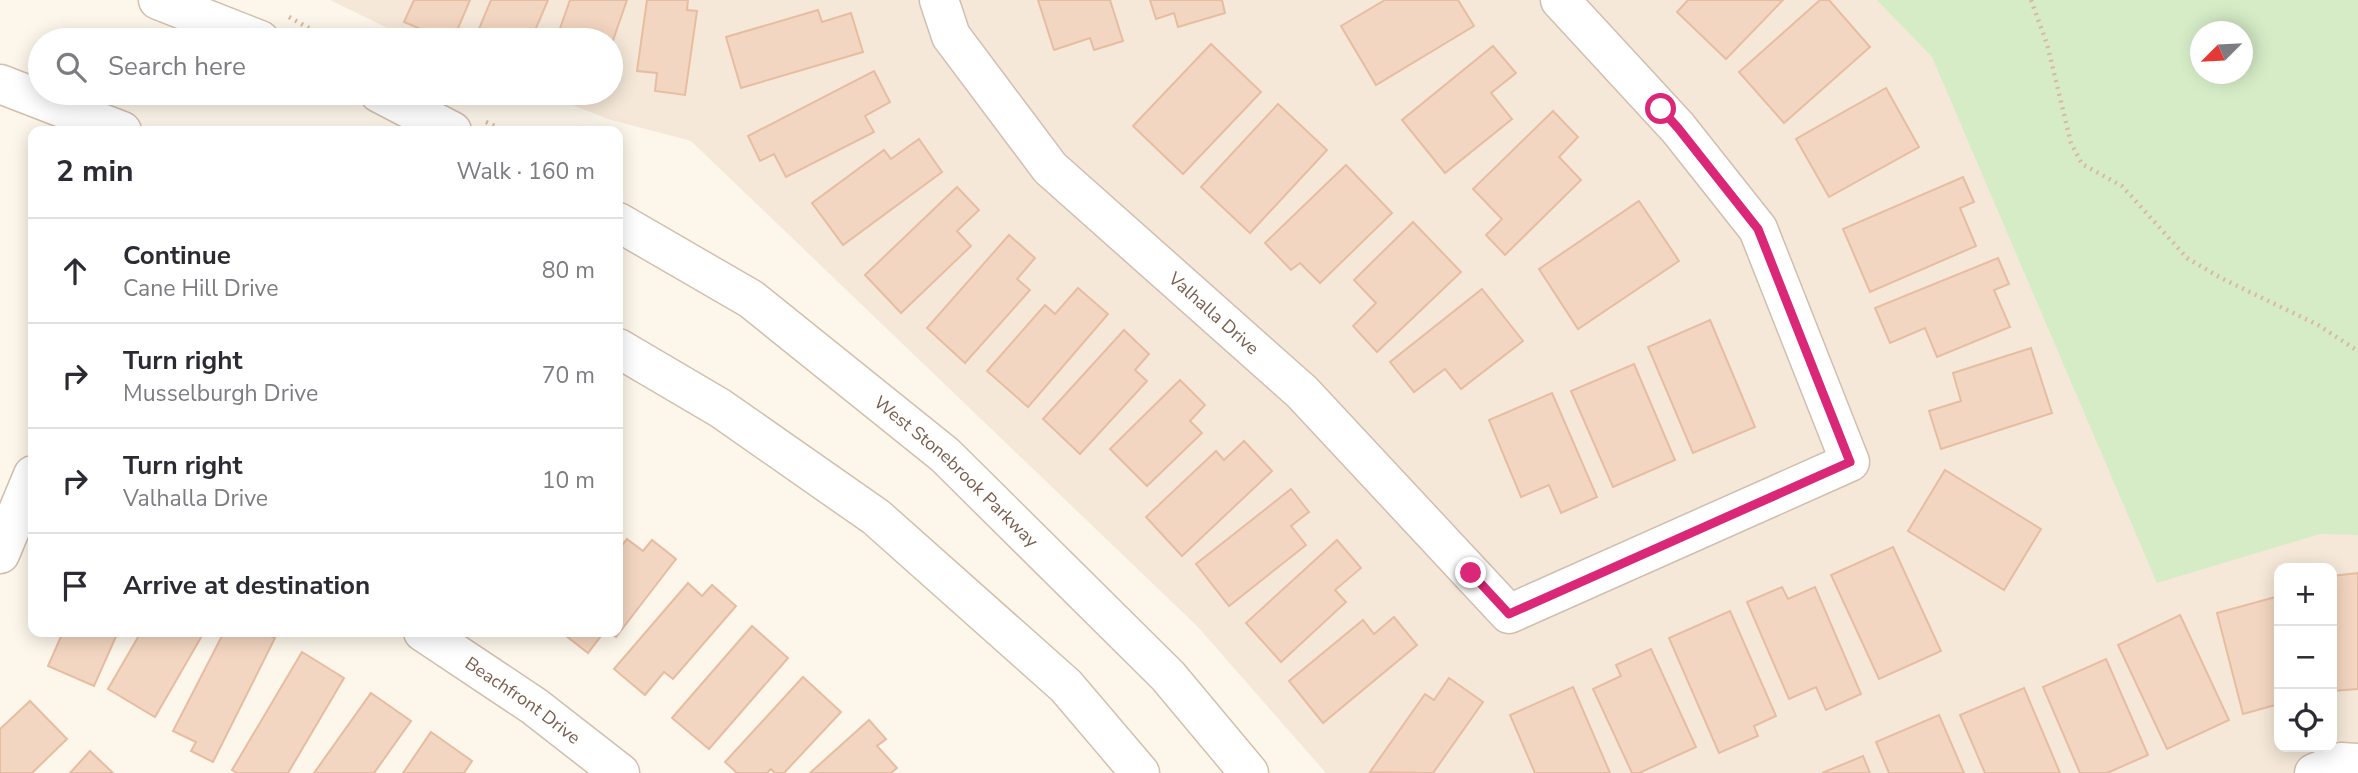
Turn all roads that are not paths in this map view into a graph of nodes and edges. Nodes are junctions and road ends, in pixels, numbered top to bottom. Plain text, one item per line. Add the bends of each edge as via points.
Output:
1 (158, 0) edge
2 (939, 0) edge
3 (1560, 0) edge
4 (229, 28) edge
5 (0, 84) edge
6 (28, 95) edge
7 (55, 105) edge
8 (402, 105) edge
9 (109, 126) edge
10 (442, 126) edge
11 (623, 225) edge
12 (623, 351) edge
13 (28, 487) edge
14 (0, 554) edge
15 (430, 637) edge
16 (2358, 763) edge
17 (620, 773) edge
18 (1140, 773) edge
19 (1249, 773) edge
20 (2314, 773) edge

1 - 4 street
2 - 3 street, Valhalla Drive via 951,36 1049,168 1302,392 1509,614 1850,462 1758,229 1678,128
5 - 6 street
7 - 9 street
8 - 10 street
11 - 19 street, West Stonebrook Parkway via 751,299 945,455 1167,676
12 - 18 street via 720,408 876,517 1066,686
13 - 14 street
15 - 17 street, Beachfront Drive via 534,706
16 - 20 street via 2341,762

